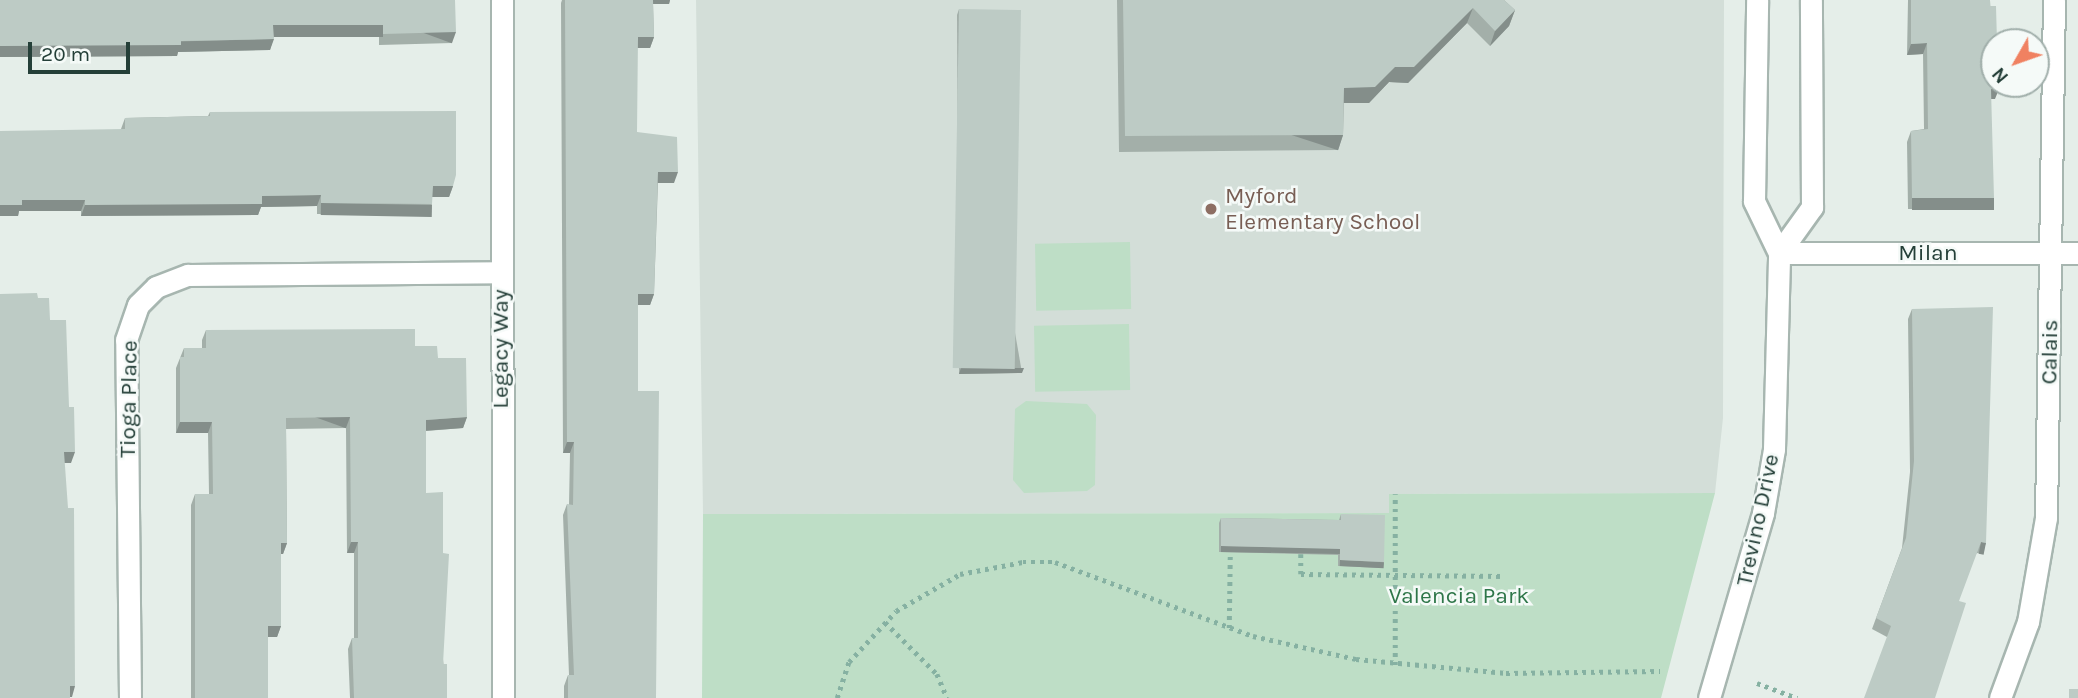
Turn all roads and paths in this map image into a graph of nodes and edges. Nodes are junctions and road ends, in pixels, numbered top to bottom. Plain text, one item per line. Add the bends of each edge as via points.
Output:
1 (502, 0) edge
2 (1757, 0) edge
3 (1811, 0) edge
4 (2054, 0) edge
5 (1779, 253) junction
6 (2053, 253) junction
7 (2078, 253) edge
8 (501, 272) junction
9 (1395, 494) dead end
10 (1230, 552) edge
11 (1301, 554) edge
12 (1395, 575) junction
13 (1503, 576) dead end
14 (885, 622) junction
15 (1229, 628) junction
16 (1395, 665) junction
17 (1660, 671) dead end
18 (1757, 683) dead end
19 (130, 698) edge
20 (503, 698) edge
21 (837, 698) edge
22 (947, 698) edge
23 (1709, 698) edge
24 (1797, 698) edge
25 (2000, 698) edge

1 - 8 street, Legacy Way
2 - 5 street, Trevino Drive via 1754,201
3 - 5 street via 1812,207
4 - 6 street, Calais
5 - 6 street, Milan
5 - 23 street, Trevino Drive via 1774,449 1763,513
6 - 7 street, Milan
6 - 25 street, Calais via 2046,518 2028,622
8 - 19 street, Tioga Place via 188,275 156,287 138,306 126,340
8 - 20 street, Legacy Way
9 - 12 path
10 - 15 path
11 - 12 path via 1301,574
12 - 13 path
12 - 16 path
14 - 15 path via 928,588 960,573 995,564 1055,562
14 - 21 path via 849,663
14 - 22 path via 937,674
15 - 16 path
16 - 17 path via 1506,673
18 - 24 path

